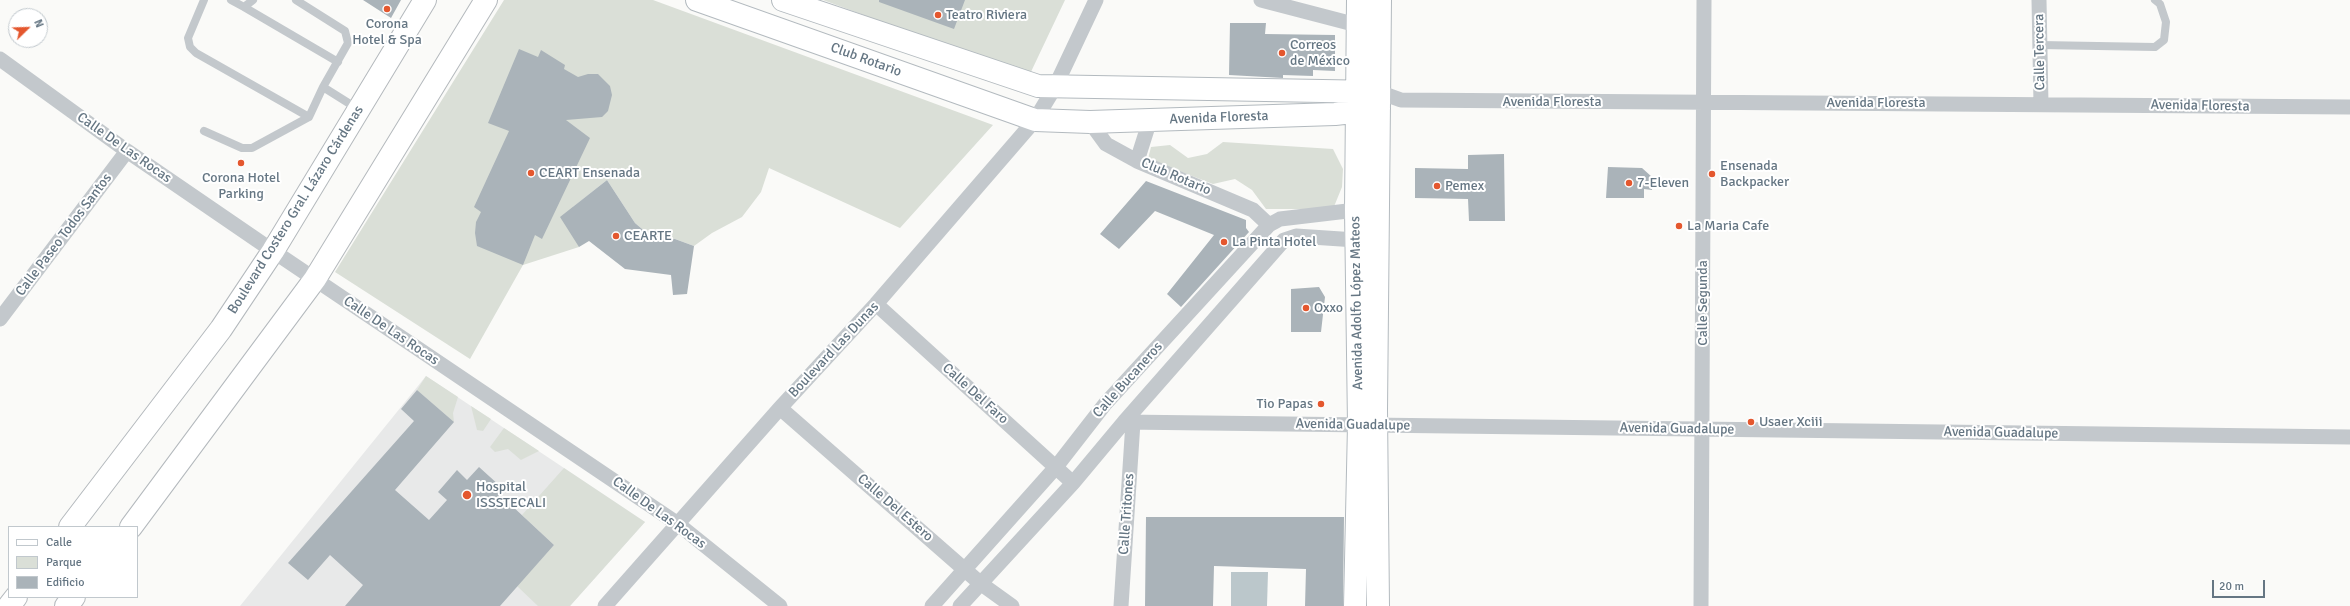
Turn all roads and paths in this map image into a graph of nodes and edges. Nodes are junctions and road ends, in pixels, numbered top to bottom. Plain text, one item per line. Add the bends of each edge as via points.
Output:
1 (204, 0) edge
2 (231, 0) edge
3 (253, 0) edge
4 (296, 0) edge
5 (425, 0) edge
6 (486, 0) edge
7 (697, 0) edge
8 (783, 0) edge
9 (1096, 0) edge
10 (1261, 0) edge
11 (1358, 0) edge
12 (1380, 0) edge
13 (1704, 0) edge
14 (2039, 0) edge
15 (2155, 0) edge
16 (244, 7) junction
17 (1357, 26) junction
18 (2040, 45) junction
19 (0, 59) edge
20 (338, 62) junction
21 (323, 87) junction
22 (1055, 87) junction
23 (1379, 100) junction
24 (1356, 102) junction
25 (1703, 103) junction
26 (2041, 104) junction
27 (2350, 107) edge
28 (359, 109) junction
29 (309, 117) junction
30 (1035, 120) junction
31 (1150, 120) junction
32 (1090, 122) junction
33 (204, 131) dead end
34 (127, 151) junction
35 (1136, 161) junction
36 (1356, 210) junction
37 (1269, 225) junction
38 (1356, 240) junction
39 (274, 252) junction
40 (315, 279) junction
41 (876, 304) junction
42 (0, 319) edge
43 (1104, 404) junction
44 (780, 408) junction
45 (1128, 422) junction
46 (1367, 425) junction
47 (1702, 429) junction
48 (2350, 437) edge
49 (1056, 467) junction
50 (1074, 483) junction
51 (678, 524) junction
52 (71, 526) edge
53 (132, 526) edge
54 (965, 569) junction
55 (980, 583) junction
56 (15, 598) edge
57 (73, 598) edge
58 (9, 606) edge
59 (66, 606) edge
60 (605, 606) edge
61 (780, 606) edge
62 (932, 606) edge
63 (960, 606) edge
64 (1012, 606) edge
65 (1121, 606) edge
66 (1355, 606) edge
67 (1378, 606) edge
68 (1701, 606) edge

1 - 29 lane via 188,38 196,53
2 - 16 lane
3 - 16 lane
4 - 20 lane via 345,31 348,43
5 - 28 main road, Boulevard Costero Gral. Lázaro Cárdenas
6 - 40 main road
7 - 30 main road, Club Rotario
8 - 22 main road via 1038,86
9 - 22 street, Boulevard Las Dunas
10 - 17 street
11 - 17 main road, Avenida Adolfo López Mateos
12 - 23 main road, Avenida Adolfo López Mateos
13 - 25 street, Calle Segunda
14 - 18 street, Calle Tercera
15 - 18 lane via 2160,4 2166,22 2164,40 2154,47
16 - 20 lane
17 - 24 main road, Avenida Adolfo López Mateos
18 - 26 street, Calle Tercera
19 - 34 street, Calle De Las Rocas
20 - 21 lane
21 - 28 lane
21 - 29 lane
22 - 24 main road, Avenida Floresta
22 - 30 street, Boulevard Las Dunas
23 - 24 main road, Avenida Floresta
23 - 25 street, Avenida Floresta
23 - 46 main road, Avenida Adolfo López Mateos
24 - 31 main road, Avenida Floresta
24 - 36 main road, Avenida Adolfo López Mateos
25 - 26 street, Avenida Floresta
25 - 47 street, Calle Segunda
26 - 27 street, Avenida Floresta
28 - 39 main road, Boulevard Costero Gral. Lázaro Cárdenas
29 - 33 lane via 252,148 242,148
30 - 32 main road, Avenida Floresta
30 - 41 street, Boulevard Las Dunas
31 - 32 main road, Avenida Floresta
31 - 35 street
32 - 35 street, Club Rotario via 1106,144
34 - 39 street, Calle De Las Rocas
34 - 42 street, Calle Paseo Todos Santos
35 - 37 street, Club Rotario via 1253,210
36 - 37 street, Calle Bucaneros via 1280,220
36 - 38 main road, Avenida Adolfo López Mateos
37 - 43 street, Calle Bucaneros
38 - 45 street, Calle Bucaneros via 1296,236 1284,240
38 - 46 main road, Avenida Adolfo López Mateos
39 - 40 street, Calle De Las Rocas
39 - 52 main road, Boulevard Costero Gral. Lázaro Cárdenas via 221,329
40 - 51 street, Calle De Las Rocas
40 - 53 main road
41 - 44 street, Boulevard Las Dunas
41 - 49 street, Calle Del Faro
43 - 45 street
43 - 49 street, Calle Bucaneros
44 - 51 street, Boulevard Las Dunas
44 - 54 street, Calle Del Estero
45 - 46 street, Avenida Guadalupe
45 - 50 street, Calle Bucaneros
45 - 65 street, Calle Tritones
46 - 47 street, Avenida Guadalupe
46 - 66 main road, Avenida Adolfo López Mateos
46 - 67 main road, Avenida Adolfo López Mateos
47 - 48 street, Avenida Guadalupe
47 - 68 street, Calle Segunda
49 - 50 street, Calle Del Faro
49 - 54 street, Calle Bucaneros
50 - 55 street, Calle Bucaneros
51 - 60 street, Boulevard Las Dunas
51 - 61 street, Calle De Las Rocas
54 - 55 street, Calle Del Estero
54 - 62 street, Calle Bucaneros
55 - 63 street, Calle Bucaneros
55 - 64 street, Calle Del Estero
56 - 58 main road
57 - 59 main road

